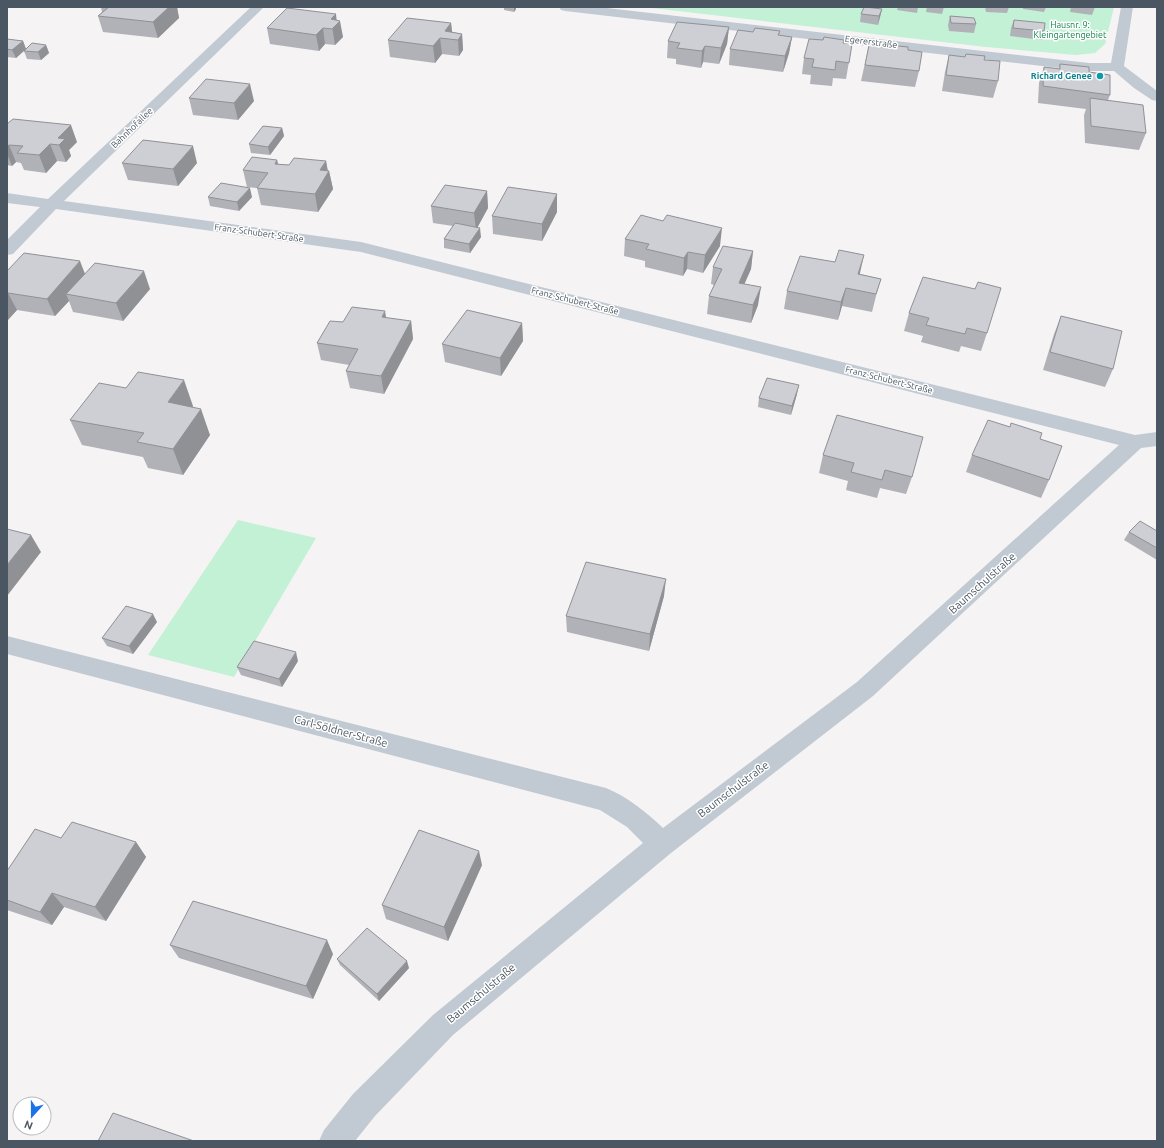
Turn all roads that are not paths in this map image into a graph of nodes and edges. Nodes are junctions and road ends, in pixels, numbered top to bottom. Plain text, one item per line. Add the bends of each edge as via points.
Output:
1 (258, 7) edge
2 (565, 7) edge
3 (1126, 7) edge
4 (1117, 67) junction
5 (1157, 97) edge
6 (7, 198) edge
7 (52, 204) junction
8 (7, 250) edge
9 (1146, 441) edge
10 (7, 645) edge
11 (662, 844) junction
12 (336, 1141) edge

1 - 7 street, Bahnhofallee
2 - 4 street, Egererstraße via 1052,63
3 - 4 street
4 - 5 street
6 - 7 street, Franz-Schubert-Straße
7 - 8 street, Bahnhofallee
7 - 9 street, Franz-Schubert-Straße via 361,247
9 - 11 street, Baumschulstraße via 865,689
10 - 11 street, Carl-Söldner-Straße via 606,800 636,819
11 - 12 street, Baumschulstraße via 442,1025 364,1105

